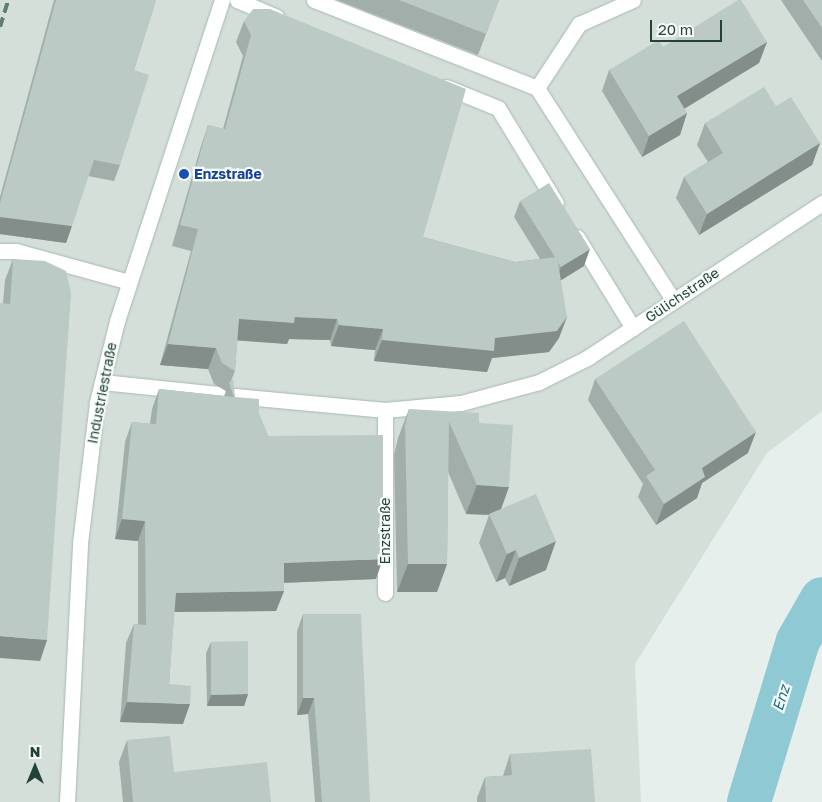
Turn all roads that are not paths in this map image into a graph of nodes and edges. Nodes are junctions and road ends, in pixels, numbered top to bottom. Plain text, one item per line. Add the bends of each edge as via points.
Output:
1 (222, 0) edge
2 (237, 0) edge
3 (314, 0) edge
4 (633, 0) edge
5 (295, 24) edge
6 (433, 82) edge
7 (537, 88) junction
8 (822, 202) edge
9 (0, 251) edge
10 (129, 282) junction
11 (674, 300) junction
12 (633, 328) junction
13 (102, 382) junction
14 (218, 394) edge
15 (235, 396) edge
16 (385, 410) junction
17 (385, 593) dead end
18 (67, 802) edge

1 - 10 street, Industriestraße
2 - 5 street
3 - 7 street
4 - 7 street via 579,24
6 - 12 street via 498,108
7 - 11 street
8 - 11 street, Gülichstraße
9 - 10 street via 25,253
10 - 13 street, Industriestraße
11 - 12 street, Gülichstraße
12 - 16 street, Gülichstraße via 539,382 461,403
13 - 14 street
13 - 18 street, Industriestraße via 80,543
15 - 16 street
16 - 17 street, Enzstraße

